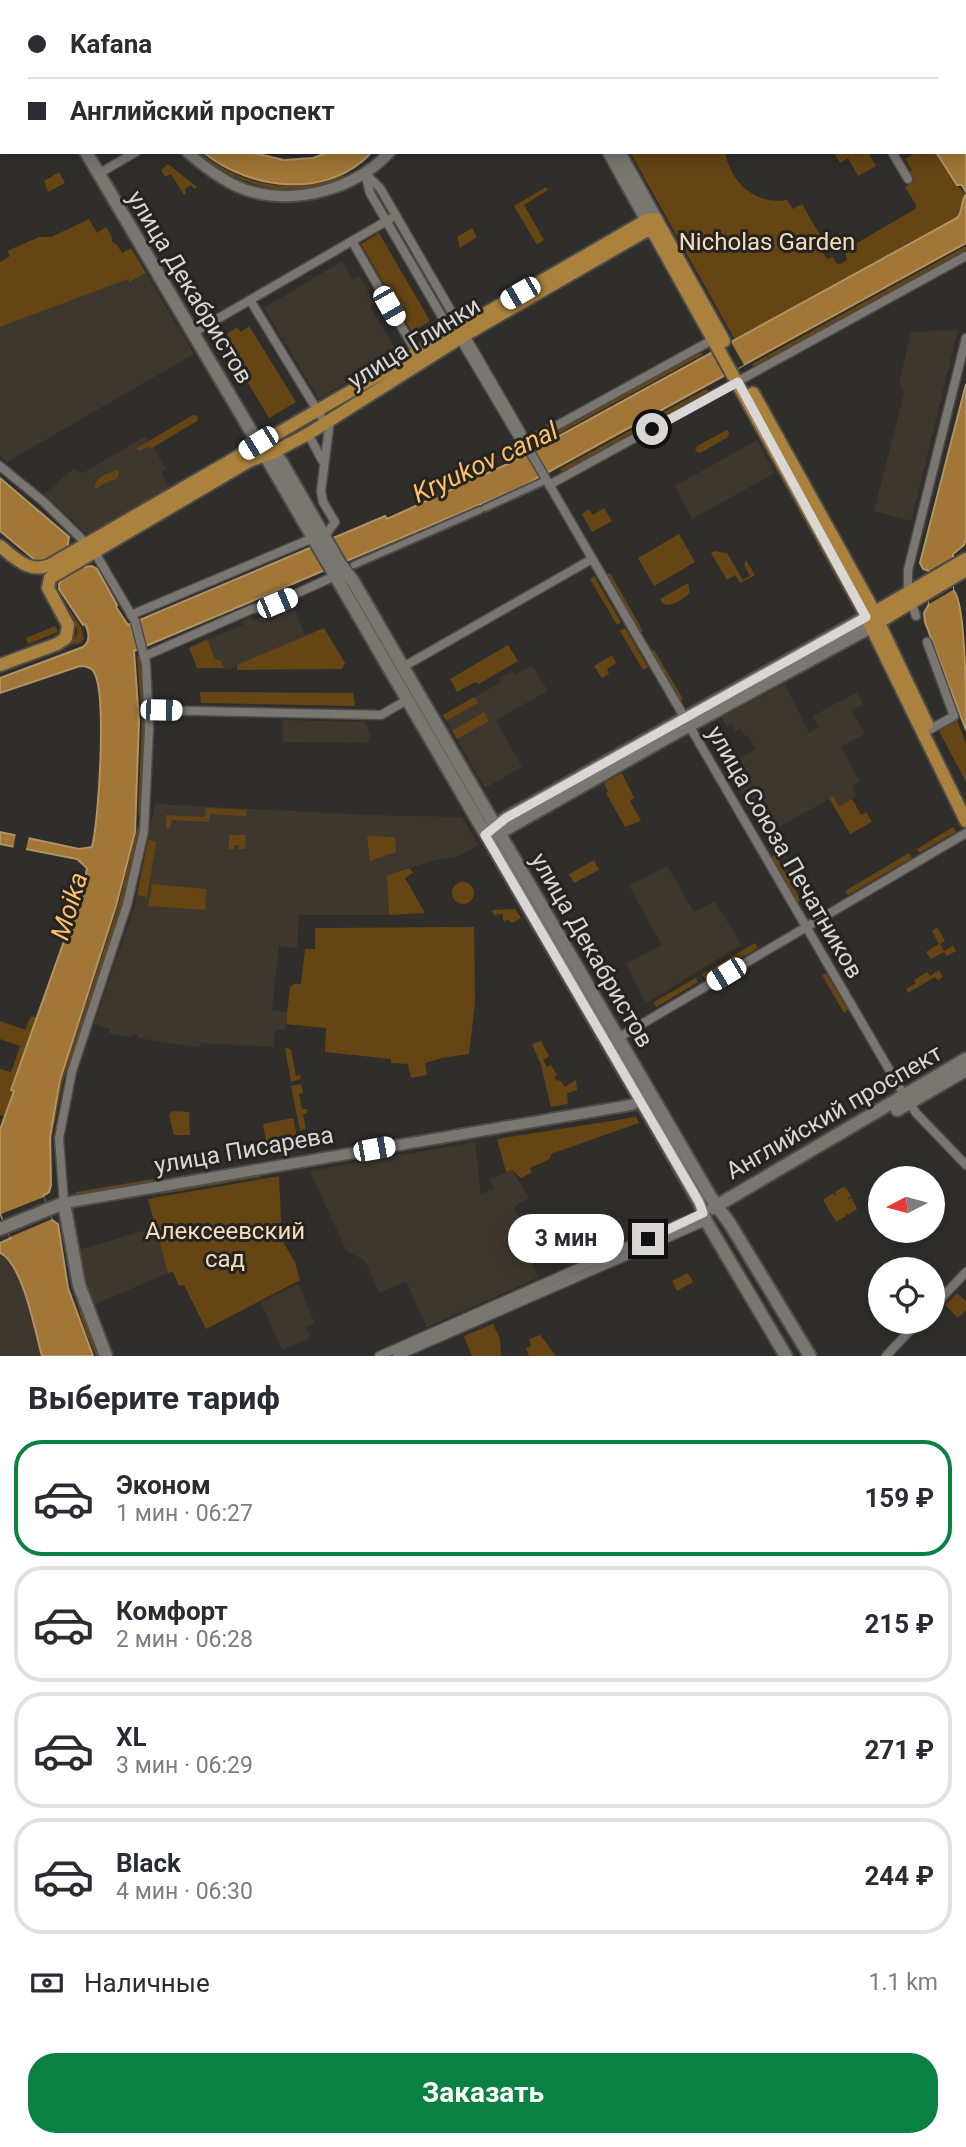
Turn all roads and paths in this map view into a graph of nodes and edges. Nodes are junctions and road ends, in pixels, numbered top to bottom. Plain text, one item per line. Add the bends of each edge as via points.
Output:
1 (87, 154) edge
2 (133, 154) edge
3 (189, 154) edge
4 (388, 154) edge
5 (609, 154) edge
6 (620, 154) edge
7 (893, 154) edge
8 (98, 174) junction
9 (366, 174) junction
10 (908, 179) dead end
11 (396, 216) junction
12 (386, 221) junction
13 (651, 222) junction
14 (352, 241) junction
15 (966, 256) edge
16 (250, 300) junction
17 (193, 333) junction
18 (459, 333) junction
19 (966, 338) edge
20 (720, 344) junction
21 (419, 358) junction
22 (739, 375) junction
23 (318, 411) junction
24 (328, 422) junction
25 (308, 434) junction
26 (524, 443) junction
27 (265, 450) junction
28 (324, 463) junction
29 (0, 466) edge
30 (545, 481) junction
31 (321, 496) junction
32 (306, 504) junction
33 (320, 540) junction
34 (0, 546) edge
35 (91, 547) junction
36 (592, 559) junction
37 (966, 559) edge
38 (354, 565) dead end
39 (50, 569) junction
40 (335, 569) junction
41 (957, 572) edge
42 (910, 598) junction
43 (916, 616) dead end
44 (133, 618) junction
45 (872, 619) junction
46 (927, 642) dead end
47 (143, 652) junction
48 (0, 665) edge
49 (403, 667) junction
50 (407, 700) junction
51 (149, 710) junction
52 (687, 722) junction
53 (929, 730) junction
54 (966, 803) edge
55 (966, 821) edge
56 (493, 831) junction
57 (966, 833) edge
58 (806, 927) junction
59 (618, 1038) junction
60 (966, 1059) edge
61 (966, 1070) edge
62 (644, 1096) junction
63 (907, 1099) junction
64 (966, 1165) edge
65 (64, 1203) junction
66 (720, 1208) junction
67 (705, 1217) junction
68 (3, 1227) edge
69 (966, 1272) edge
70 (945, 1294) edge
71 (907, 1334) edge
72 (418, 1348) edge
73 (106, 1356) edge
74 (379, 1356) edge
75 (397, 1356) edge
76 (786, 1356) edge
77 (810, 1356) edge
78 (886, 1356) edge

1 - 8 main road, улица Декабристов
2 - 8 street
3 - 9 street via 212,173 245,189 276,195 311,194
4 - 9 street
5 - 13 main road
6 - 13 main road
7 - 10 street
8 - 17 main road, улица Декабристов
9 - 11 street
9 - 12 street via 370,193
11 - 12 street
11 - 18 street
12 - 14 street
12 - 18 street
13 - 18 main road, улица Глинки
13 - 20 main road
14 - 16 street
14 - 21 street
15 - 22 street
16 - 17 street
16 - 23 street
17 - 27 main road, улица Декабристов
18 - 21 main road, улица Глинки
18 - 26 street via 522,432
19 - 42 street via 908,570
20 - 22 main road
20 - 26 street
21 - 23 main road, улица Глинки
21 - 24 main road, улица Глинки
22 - 30 street
22 - 45 main road
23 - 24 street
23 - 27 main road, улица Глинки
24 - 25 main road, улица Глинки
24 - 28 street
25 - 27 main road, улица Глинки
25 - 28 street
26 - 30 street, улица Союза Печатников
27 - 32 main road, улица Декабристов
27 - 33 main road, улица Декабристов
27 - 35 main road, улица Глинки
28 - 31 street
29 - 35 street
30 - 36 street, улица Союза Печатников
30 - 38 street
31 - 32 street
31 - 33 street via 335,522
32 - 33 main road, улица Декабристов
33 - 40 main road
33 - 44 street
34 - 39 main road via 28,567
35 - 39 main road, улица Глинки
35 - 44 street
36 - 49 street
36 - 52 street, улица Союза Печатников
37 - 41 main road
39 - 48 main road via 48,588 67,623 67,636
40 - 47 street via 271,605
40 - 49 main road, улица Декабристов via 353,581
40 - 50 main road, улица Декабристов
41 - 42 main road
42 - 43 street
42 - 45 main road
44 - 47 street
45 - 52 main road
45 - 53 main road
45 - 55 main road
46 - 53 street via 954,716
47 - 51 street
49 - 56 main road, улица Декабристов
50 - 51 street via 381,715
50 - 56 main road, улица Декабристов
51 - 65 street via 144,831 127,905 72,1071 59,1138
52 - 56 main road
52 - 58 street, улица Союза Печатников
53 - 54 main road
56 - 59 main road, улица Декабристов
56 - 62 main road, улица Декабристов
57 - 58 street
58 - 59 street
58 - 63 street, улица Союза Печатников
59 - 62 main road, улица Декабристов
60 - 63 main road, Английский проспект
61 - 63 main road, Английский проспект
62 - 65 street, улица Писарева via 631,1105
62 - 66 main road, улица Декабристов
62 - 67 main road, улица Декабристов
63 - 64 street, улица Союза Печатников
63 - 66 main road, Английский проспект
65 - 68 main road, улица Писарева
65 - 73 main road via 79,1285
66 - 67 main road, Английский проспект
66 - 77 main road, улица Декабристов
67 - 72 street, Английский проспект
67 - 76 main road, улица Декабристов
69 - 70 street
71 - 78 street
72 - 74 street, Английский проспект
72 - 75 street, Английский проспект

